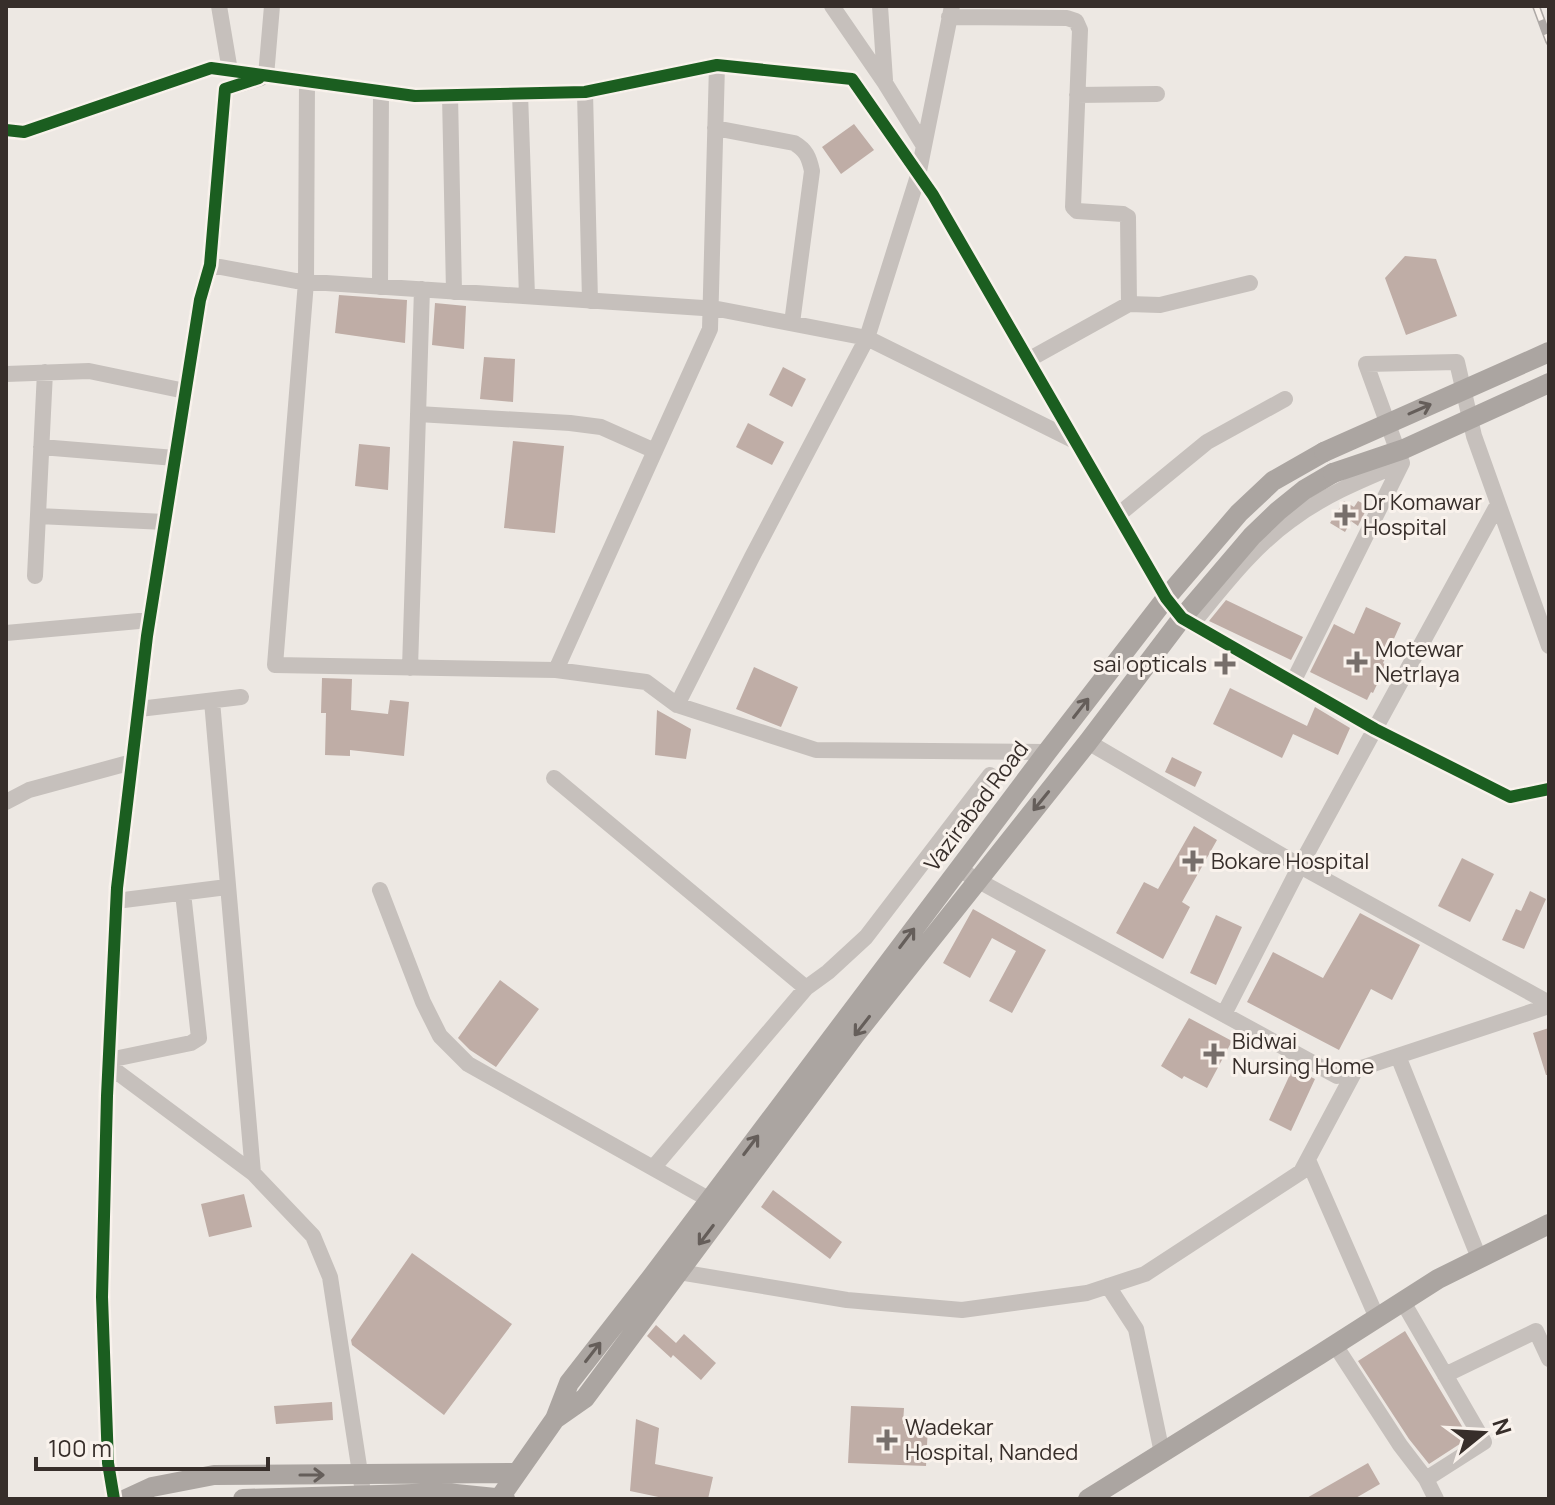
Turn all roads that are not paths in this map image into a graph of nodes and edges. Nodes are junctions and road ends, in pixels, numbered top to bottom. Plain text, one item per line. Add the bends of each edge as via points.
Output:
1 (219, 6) edge
2 (272, 6) edge
3 (832, 6) edge
4 (880, 6) edge
5 (950, 12) edge
6 (717, 65) junction
7 (230, 71) junction
8 (266, 76) junction
9 (307, 82) junction
10 (885, 83) junction
11 (381, 91) junction
12 (585, 92) junction
13 (520, 93) junction
14 (1157, 94) dead end
15 (450, 95) junction
16 (1077, 95) junction
17 (715, 128) junction
18 (6, 130) edge
19 (924, 146) junction
20 (918, 176) junction
21 (210, 265) junction
22 (306, 282) junction
23 (1250, 283) dead end
24 (380, 287) junction
25 (422, 289) junction
26 (454, 292) junction
27 (527, 296) junction
28 (590, 301) junction
29 (1129, 304) junction
30 (709, 308) junction
31 (792, 323) junction
32 (867, 338) junction
33 (1549, 352) edge
34 (1028, 360) junction
35 (45, 372) junction
36 (6, 374) edge
37 (1549, 383) edge
38 (185, 391) junction
39 (1285, 399) dead end
40 (418, 414) junction
41 (1075, 441) junction
42 (41, 447) junction
43 (655, 451) junction
44 (175, 458) junction
45 (1402, 463) junction
46 (1498, 504) junction
47 (1118, 515) junction
48 (38, 516) junction
49 (165, 522) junction
50 (35, 576) dead end
51 (1166, 598) junction
52 (1544, 617) edge
53 (150, 620) junction
54 (1187, 621) junction
55 (6, 633) edge
56 (1549, 646) edge
57 (410, 668) junction
58 (1111, 669) junction
59 (556, 670) junction
60 (1293, 682) junction
61 (1132, 685) junction
62 (241, 697) dead end
63 (212, 701) junction
64 (677, 705) junction
65 (139, 709) junction
66 (1375, 729) junction
67 (1088, 742) junction
68 (1047, 752) junction
69 (132, 762) junction
70 (990, 775) dead end
71 (554, 778) dead end
72 (1549, 789) edge
73 (6, 802) edge
74 (1300, 866) junction
75 (959, 869) junction
76 (977, 880) junction
77 (227, 887) junction
78 (380, 890) dead end
79 (183, 893) junction
80 (116, 901) junction
81 (806, 988) junction
82 (1549, 1005) edge
83 (1224, 1014) junction
84 (1398, 1056) junction
85 (109, 1063) junction
86 (1356, 1069) junction
87 (1308, 1160) junction
88 (653, 1168) junction
89 (253, 1173) junction
90 (710, 1200) junction
91 (1549, 1224) edge
92 (1479, 1258) junction
93 (679, 1272) junction
94 (1108, 1286) junction
95 (1403, 1302) junction
96 (1377, 1318) junction
97 (1335, 1345) junction
98 (1549, 1359) edge
99 (1445, 1375) junction
100 (555, 1419) junction
101 (1162, 1453) junction
102 (517, 1473) junction
103 (361, 1474) junction
104 (1426, 1479) junction
105 (354, 1497) edge
106 (114, 1499) edge
107 (126, 1499) edge
108 (243, 1499) edge
109 (501, 1499) edge
110 (1088, 1499) edge
111 (1436, 1499) edge

1 - 7 street
2 - 8 street
3 - 10 street
4 - 10 street
5 - 16 street via 1072,18 1080,30
5 - 19 street
6 - 12 street
6 - 17 street
6 - 20 street via 852,79
7 - 8 street
7 - 18 street via 211,68 24,132
8 - 9 street
8 - 21 street via 225,89
9 - 11 street
9 - 22 street
10 - 19 street
11 - 15 street
11 - 24 street
12 - 13 street
12 - 28 street
13 - 15 street
13 - 27 street
14 - 16 street
15 - 26 street
16 - 29 street via 1073,207 1128,217
17 - 30 street
17 - 31 street via 794,143 810,158
19 - 20 street
20 - 32 street
20 - 34 street
21 - 22 street
21 - 38 street
22 - 24 street
22 - 57 street via 275,665
23 - 29 street via 1163,305
24 - 25 street
25 - 26 street
25 - 40 street
26 - 27 street
27 - 28 street
28 - 30 street
29 - 34 street
30 - 31 street
30 - 43 street via 710,329
31 - 32 street
32 - 41 street
32 - 64 street
51 -> 33 main road, Vazirabad Road, bridge via 1273,481 1324,452
34 - 41 street
35 - 36 street
35 - 38 street via 89,371
35 - 42 street
37 - 54 main road, Vazirabad Road, bridge via 1304,490 1252,536
38 - 44 street
39 - 47 street via 1207,442
40 - 43 street via 601,427
40 - 57 street
41 - 47 street
42 - 44 street
42 - 48 street
43 - 59 street
44 - 49 street
45 - 46 street via 1366,364 1457,362 1474,436
45 - 54 street via 1292,519
45 - 60 street
46 - 52 street
46 - 66 street
47 - 51 street
48 - 49 street
48 - 50 street
49 - 53 street
51 - 54 street
51 - 58 main road, Vazirabad Road
52 - 56 street
53 - 55 street
53 - 65 street
54 - 60 street
54 - 61 main road, Vazirabad Road
57 - 59 street
58 - 61 main road
68 -> 58 main road, Vazirabad Road
59 - 64 street via 646,682
60 - 66 street
61 - 67 main road, Vazirabad Road
62 - 63 street
63 - 65 street
63 - 77 street
64 - 68 street via 816,750
65 - 69 street
66 - 72 street via 1510,797
66 - 74 street
67 - 74 street
67 -> 76 main road, Vazirabad Road
68 - 75 main road, Vazirabad Road
69 - 73 street via 29,790
69 - 80 street
70 - 81 street via 866,937
71 - 81 street
74 - 82 street
74 - 83 street
75 - 76 street
90 -> 75 main road, Vazirabad Road
76 - 83 street
76 -> 93 main road, Vazirabad Road
77 - 79 street
77 - 89 street
78 - 88 street via 440,1036 468,1064
79 - 80 street
79 - 85 street via 199,1038
80 - 85 street
81 - 88 street
82 - 84 street
83 - 86 street via 1337,1076
84 - 86 street
84 - 92 street
85 - 89 street
85 - 106 street via 102,1297
86 - 87 street
87 - 94 street via 1301,1172 1145,1274
87 - 96 street
88 - 90 street
89 - 103 street via 313,1236 330,1277
100 -> 90 main road, Vazirabad Road via 569,1383
91 - 92 main road
92 - 95 main road
93 - 94 street via 847,1300 962,1310
93 - 100 main road, Vazirabad Road via 585,1398
94 - 101 street via 1136,1329
95 - 96 main road
95 - 99 street
96 - 97 main road
97 - 101 main road
97 - 104 street
98 - 99 street via 1536,1331
99 - 104 street via 1484,1442
100 - 102 main road, Vazirabad Road
101 - 110 main road
102 - 103 main road
102 - 109 main road, Vazirabad Road
103 - 105 street
107 -> 103 main road via 152,1487 214,1475
104 - 111 street
105 - 108 main road
105 - 109 main road via 446,1493

